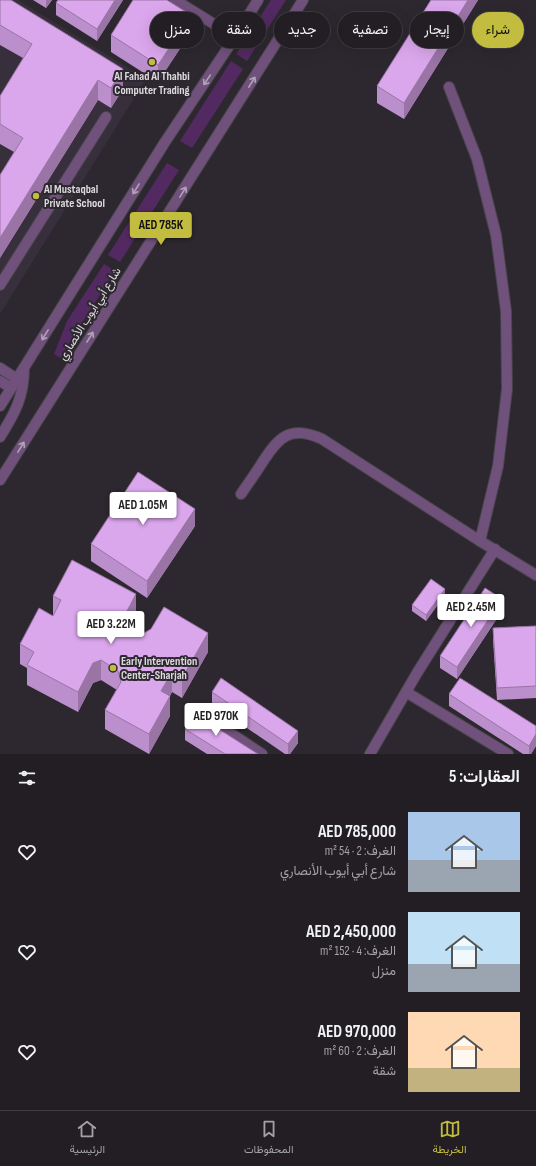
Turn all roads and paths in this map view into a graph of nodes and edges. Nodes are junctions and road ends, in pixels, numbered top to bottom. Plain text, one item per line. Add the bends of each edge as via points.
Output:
1 (175, 0) edge
2 (258, 0) edge
3 (303, 0) edge
4 (251, 12) edge
5 (212, 23) edge
6 (228, 48) edge
7 (449, 87) dead end
8 (106, 117) dead end
9 (0, 285) edge
10 (0, 368) edge
11 (24, 368) junction
12 (17, 379) junction
13 (0, 381) edge
14 (11, 388) junction
15 (1, 403) edge
16 (0, 436) edge
17 (0, 480) edge
18 (241, 494) dead end
19 (480, 541) junction
20 (495, 549) junction
21 (536, 575) edge
22 (406, 692) junction
23 (206, 717) dead end
24 (262, 754) edge
25 (370, 754) edge
26 (508, 754) edge

1 - 5 street
2 - 4 street
17 -> 3 street, شارع أبي أيوب الأنصاري
6 -> 11 street via 165,142
7 - 19 street via 479,167 496,235 506,311 507,389 498,466
8 - 9 street
10 - 12 street
11 - 12 street
11 - 16 street via 23,391 19,403 15,414
12 - 14 street
13 - 14 street
14 - 15 street
18 - 19 street via 278,441 288,434 311,434
19 - 20 street
20 - 21 street
20 - 22 street
22 - 25 street
22 - 26 street
23 - 24 street

